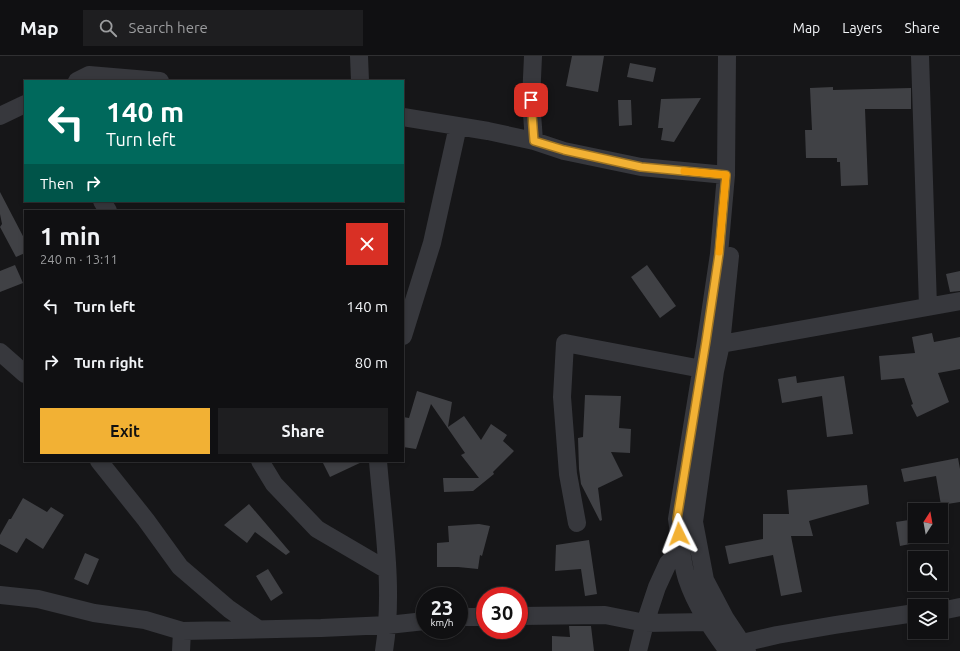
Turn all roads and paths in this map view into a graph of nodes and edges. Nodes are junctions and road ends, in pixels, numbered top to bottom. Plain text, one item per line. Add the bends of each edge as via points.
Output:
1 (359, 56) edge
2 (533, 56) edge
3 (727, 56) edge
4 (738, 56) edge
5 (920, 56) edge
6 (79, 80) edge
7 (148, 80) edge
8 (360, 80) edge
9 (24, 104) edge
10 (0, 116) edge
11 (404, 117) edge
12 (458, 126) junction
13 (534, 141) junction
14 (726, 175) junction
15 (960, 301) edge
16 (928, 307) junction
17 (404, 333) edge
18 (721, 344) junction
19 (0, 352) edge
20 (702, 369) junction
21 (24, 373) edge
22 (100, 462) edge
23 (261, 462) edge
24 (378, 462) edge
25 (576, 523) dead end
26 (681, 549) junction
27 (387, 570) junction
28 (0, 595) edge
29 (960, 607) edge
30 (948, 610) edge
31 (908, 614) edge
32 (528, 616) edge
33 (716, 620) junction
34 (416, 622) edge
35 (645, 623) junction
36 (388, 626) junction
37 (258, 629) junction
38 (182, 631) junction
39 (739, 648) edge
40 (181, 651) edge
41 (384, 651) edge
42 (638, 651) edge

1 - 8 street
2 - 13 street via 531,100
3 - 14 street
4 - 18 street via 738,175
5 - 16 street
6 - 7 street via 89,75
9 - 10 street
11 - 12 street
12 - 13 street
12 - 17 street via 432,243
13 - 14 street via 641,167
14 - 20 street via 719,254
15 - 16 street
16 - 18 street
18 - 33 street via 715,370 694,522
19 - 21 street
20 - 25 street via 565,343 562,397 568,474
20 - 26 street via 677,519
22 - 37 street via 180,567 229,609
23 - 27 street via 274,484 317,529
24 - 27 street
26 - 33 street via 687,579 696,601
26 - 35 street via 668,563
27 - 36 street
28 - 38 street via 38,599 94,613 145,620
29 - 30 street
31 - 39 street via 777,635
32 - 35 street via 605,615
33 - 35 street
33 - 39 street
34 - 36 street
35 - 42 street
36 - 37 street
36 - 41 street
37 - 38 street
38 - 40 street

